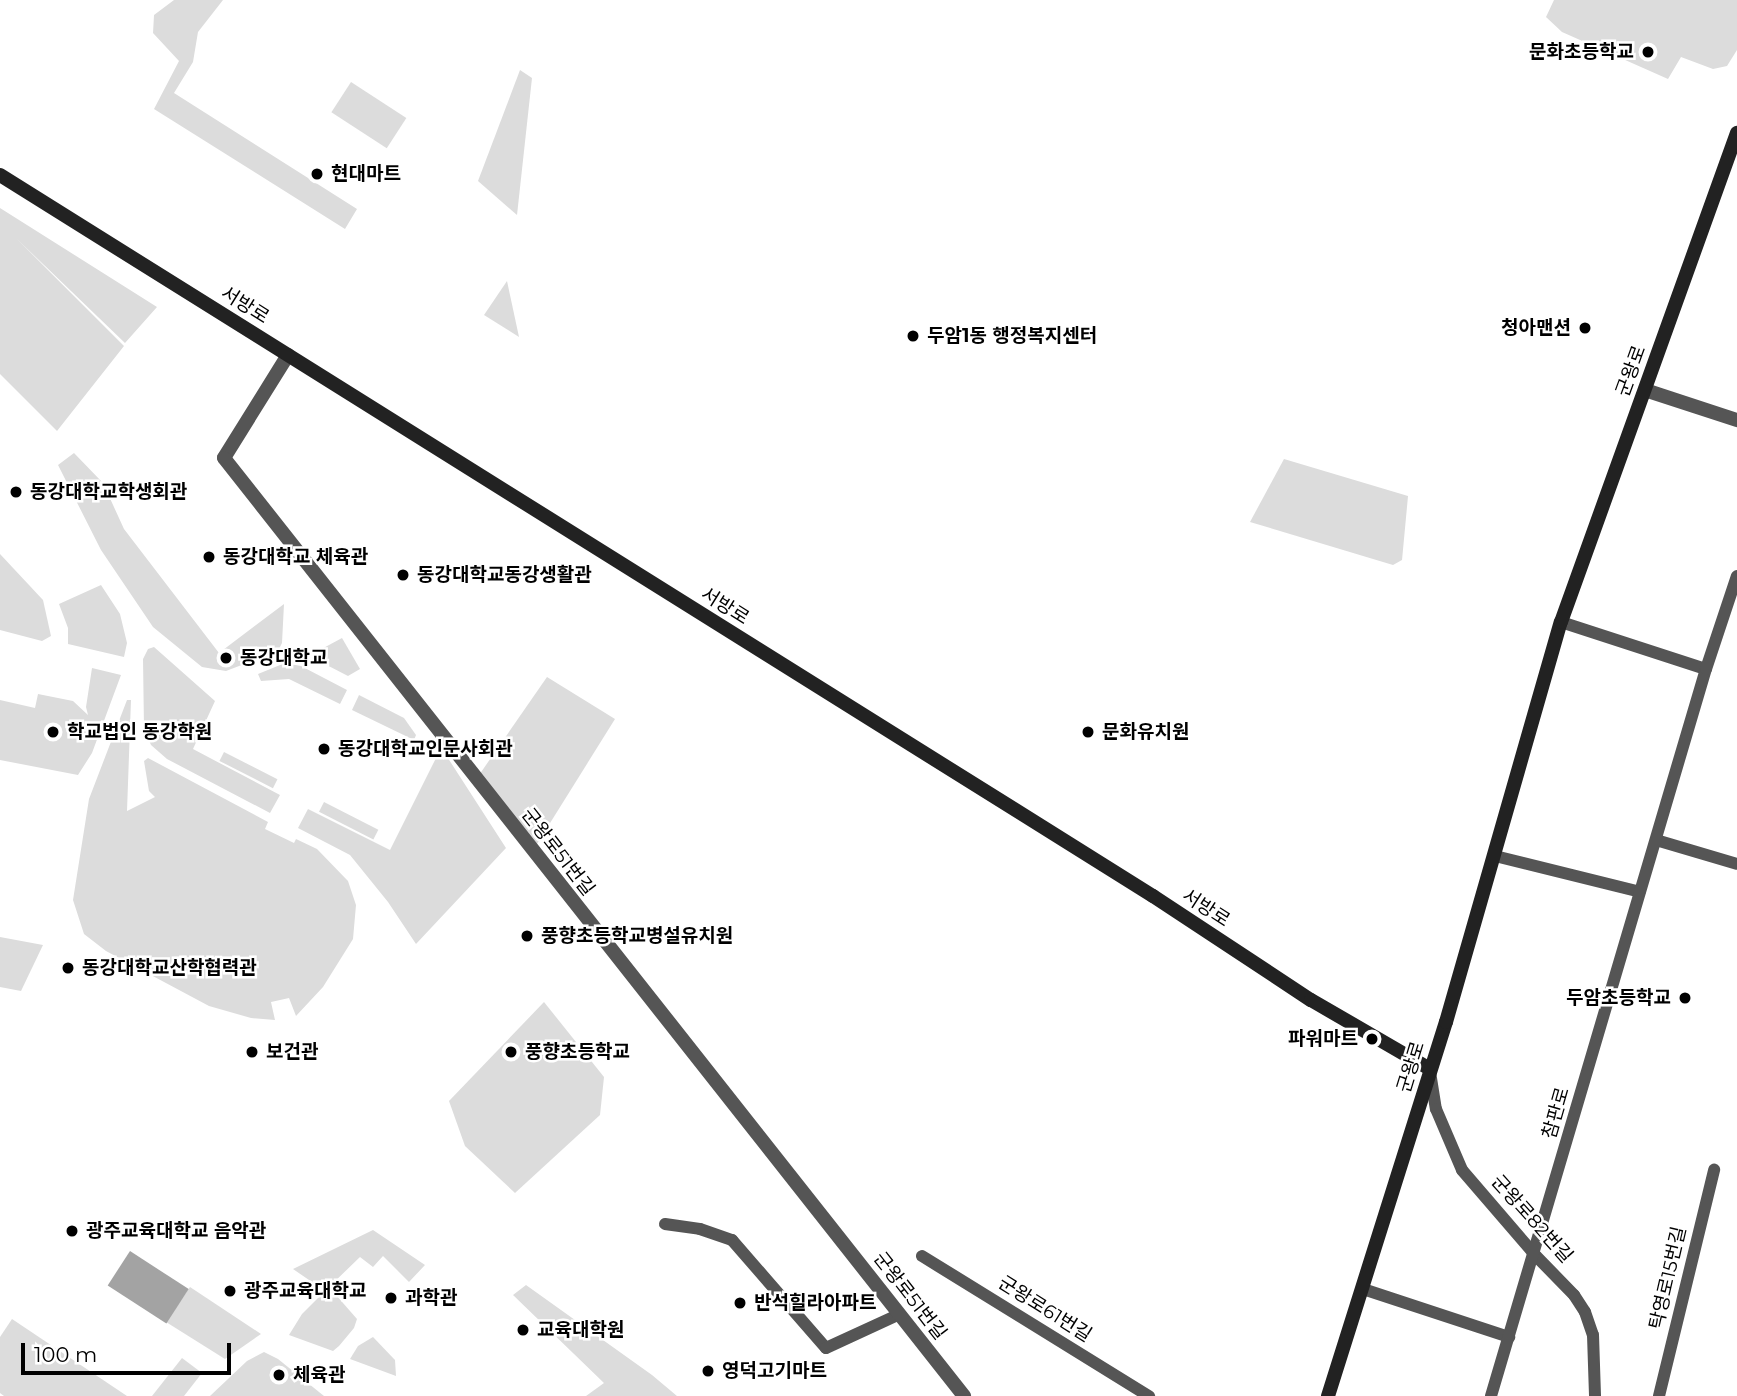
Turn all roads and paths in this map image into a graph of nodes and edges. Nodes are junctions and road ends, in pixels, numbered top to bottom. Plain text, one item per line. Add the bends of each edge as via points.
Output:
1 (1737, 133) edge
2 (1734, 153) edge
3 (0, 175) edge
4 (288, 355) junction
5 (1645, 390) junction
6 (1737, 420) edge
7 (1736, 584) edge
8 (1561, 622) junction
9 (1706, 669) junction
10 (1656, 840) junction
11 (1494, 856) junction
12 (1737, 864) edge
13 (1640, 892) junction
14 (1430, 1069) junction
15 (1714, 1170) dead end
16 (665, 1224) dead end
17 (1535, 1255) junction
18 (922, 1256) dead end
19 (1363, 1289) junction
20 (900, 1314) junction
21 (1509, 1336) junction
22 (964, 1396) edge
23 (1149, 1396) edge
24 (1328, 1396) edge
25 (1491, 1396) edge
26 (1595, 1396) edge
27 (1659, 1396) edge

1 - 2 main road, 군왕로
2 - 5 main road, 군왕로
3 - 4 main road, 서방로
4 - 14 main road, 서방로 via 1311,1000
4 - 20 street, 군왕로51번길 via 225,458
5 - 6 street
5 - 8 main road, 군왕로
7 - 9 street, 참판로
8 - 9 street
8 - 11 main road, 군왕로
9 - 10 street, 참판로
10 - 12 street
10 - 13 street, 참판로
11 - 13 street
11 - 14 main road, 군왕로
13 - 17 street, 참판로
14 - 17 street, 군왕로82번길 via 1436,1109 1462,1170
14 - 19 main road, 군왕로
15 - 27 street, 탁영로15번길
16 - 20 street via 732,1240 826,1348
17 - 21 street, 참판로
17 - 26 street, 군왕로82번길 via 1574,1294 1590,1324
18 - 23 street, 군왕로61번길
19 - 21 street
19 - 24 main road, 군왕로
20 - 22 street, 군왕로51번길
21 - 25 street, 참판로

